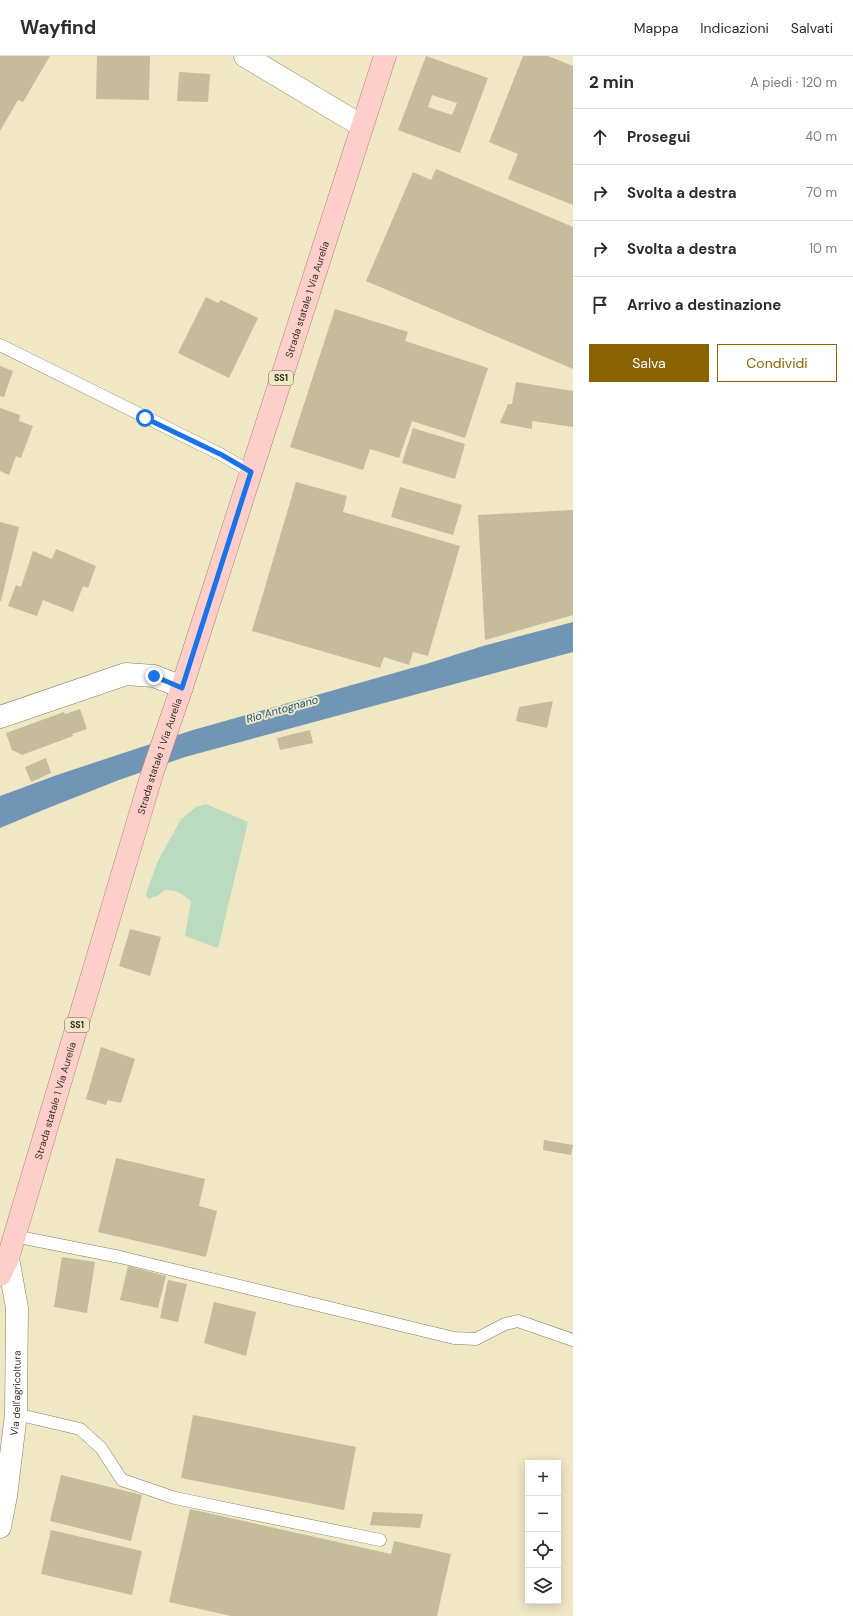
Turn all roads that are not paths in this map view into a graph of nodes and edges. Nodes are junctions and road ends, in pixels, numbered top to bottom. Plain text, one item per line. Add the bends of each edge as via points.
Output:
1 (245, 56) edge
2 (385, 56) edge
3 (362, 126) junction
4 (0, 345) edge
5 (251, 472) junction
6 (180, 694) junction
7 (0, 717) edge
8 (14, 1236) junction
9 (4, 1267) edge
10 (573, 1340) edge
11 (16, 1414) junction
12 (0, 1527) edge
13 (380, 1540) dead end

1 - 3 street
2 - 3 main road, Strada statale 1 Via Aurelia / SS1
3 - 5 main road, Strada statale 1 Via Aurelia / SS1
4 - 5 lane via 222,455
5 - 6 main road, Strada statale 1 Via Aurelia / SS1
6 - 7 street via 154,676 126,674
6 - 8 main road, Strada statale 1 Via Aurelia / SS1 via 152,774
8 - 9 main road, Strada statale 1 Via Aurelia / SS1
8 - 10 lane via 120,1257 454,1338 476,1339 505,1324 518,1321
9 - 11 street, Via dell'agricoltura via 17,1308
11 - 12 street, Via dell'agricoltura
11 - 13 lane via 80,1429 101,1448 122,1480 142,1487 175,1498

